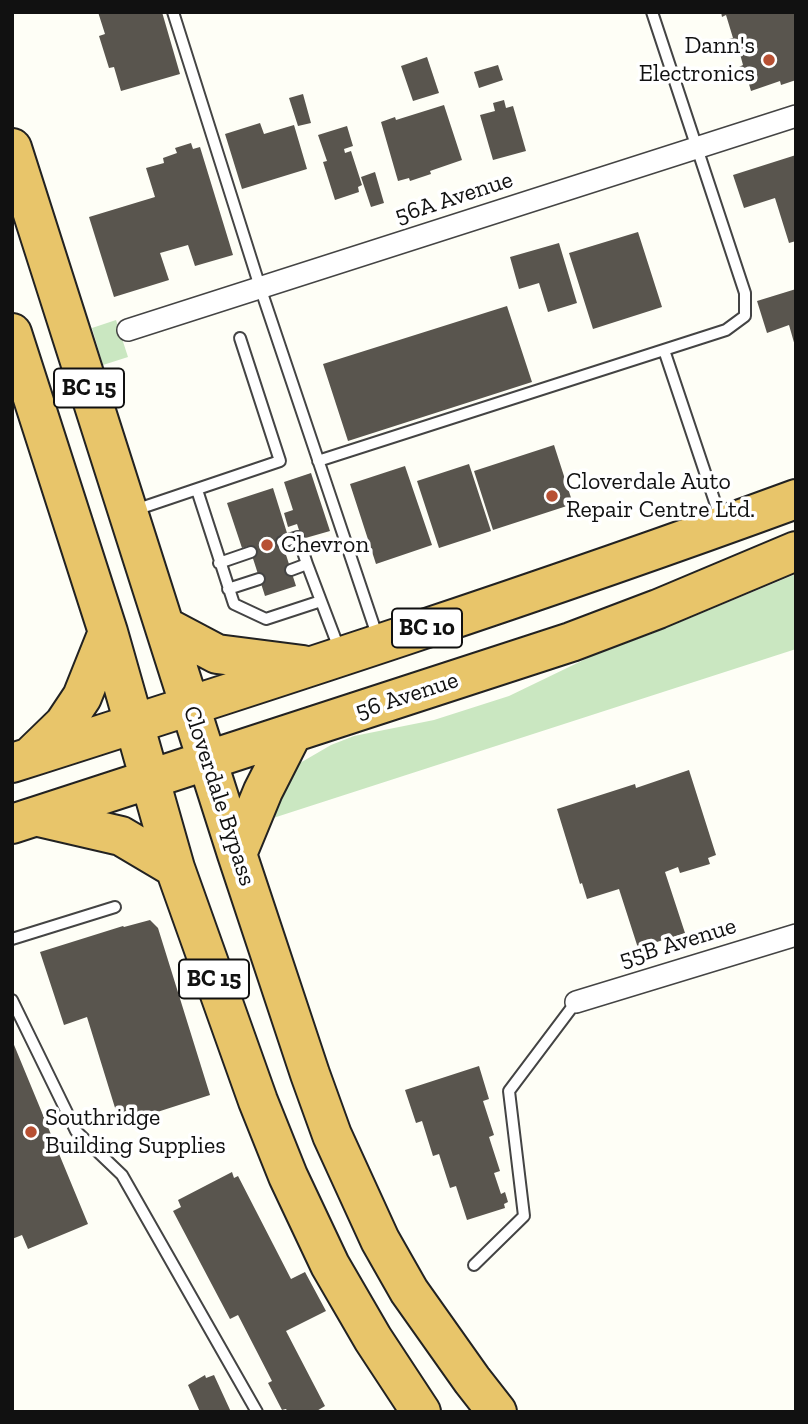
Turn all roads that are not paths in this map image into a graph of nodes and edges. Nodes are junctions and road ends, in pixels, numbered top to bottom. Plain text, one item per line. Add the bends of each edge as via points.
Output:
1 (173, 12) edge
2 (665, 14) dead end
3 (653, 15) edge
4 (675, 46) dead end
5 (663, 49) junction
6 (796, 116) edge
7 (698, 147) junction
8 (12, 148) edge
9 (261, 287) junction
10 (128, 330) dead end
11 (12, 332) edge
12 (240, 338) dead end
13 (664, 350) junction
14 (318, 461) junction
15 (197, 490) junction
16 (796, 499) edge
17 (129, 512) junction
18 (723, 525) junction
19 (282, 542) dead end
20 (796, 551) edge
21 (251, 552) dead end
22 (219, 562) junction
23 (307, 564) junction
24 (291, 570) dead end
25 (259, 579) dead end
26 (228, 589) junction
27 (321, 601) junction
28 (166, 627) junction
29 (108, 632) junction
30 (380, 644) junction
31 (327, 662) junction
32 (191, 707) junction
33 (134, 726) junction
34 (292, 734) junction
35 (21, 761) edge
36 (208, 761) junction
37 (150, 779) junction
38 (25, 820) edge
39 (237, 854) junction
40 (175, 868) junction
41 (115, 908) dead end
42 (796, 935) edge
43 (12, 939) edge
44 (12, 1000) edge
45 (576, 1002) joint
46 (474, 1265) dead end
47 (420, 1410) edge
48 (257, 1412) edge
49 (497, 1412) edge

1 - 9 lane
2 - 3 lane
3 - 5 lane
4 - 5 lane
5 - 7 lane
6 - 7 street, 56A Avenue
7 - 9 street, 56A Avenue
7 - 13 lane via 745,293 745,316 726,330
8 - 17 highway, Cloverdale Bypass / BC 15
9 - 10 street, 56A Avenue
9 - 14 lane
11 - 29 highway, BC 15
12 - 15 lane via 280,461
13 - 14 lane
13 - 18 lane
14 - 30 lane
15 - 17 lane
15 - 22 lane
16 - 18 highway, BC 10
17 - 28 highway, Cloverdale Bypass / BC 15
18 - 30 highway, BC 10
19 - 23 lane via 299,537
20 - 34 highway, 56 Avenue / BC 10 via 571,642
21 - 22 lane
22 - 26 lane
23 - 24 lane
23 - 27 lane
25 - 26 lane
26 - 27 lane via 233,604 265,619
27 - 31 lane
28 - 31 highway via 217,654
28 - 32 highway, Cloverdale Bypass / BC 15
29 - 33 highway, BC 15
29 - 35 highway via 82,697 64,724
30 - 31 highway, BC 10
31 - 32 highway, BC 10
32 - 33 highway, BC 10
32 - 36 highway, Cloverdale Bypass / BC 15
33 - 35 highway, BC 10
33 - 37 highway, BC 15
34 - 36 highway, 56 Avenue / BC 10
34 - 39 highway
36 - 37 highway, 56 Avenue / BC 10
36 - 39 highway, Cloverdale Bypass / BC 15
37 - 38 highway, 56 Avenue / BC 10
37 - 40 highway, BC 15
38 - 40 highway via 121,836
39 - 49 highway, Cloverdale Bypass / BC 15 via 310,1074 360,1199 409,1291
40 - 47 highway, BC 15 via 288,1176 330,1265
41 - 43 lane
42 - 45 street, 55B Avenue
44 - 48 lane via 76,1131 122,1175
45 - 46 lane via 509,1091 524,1216

